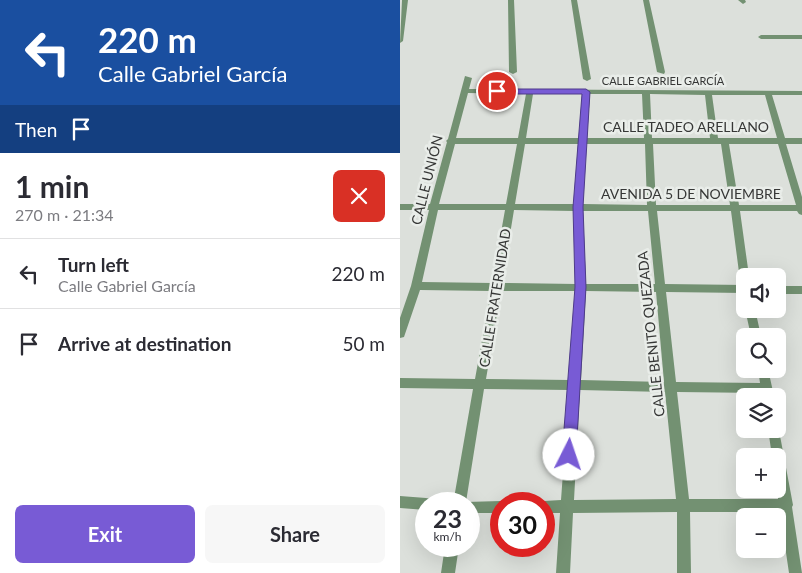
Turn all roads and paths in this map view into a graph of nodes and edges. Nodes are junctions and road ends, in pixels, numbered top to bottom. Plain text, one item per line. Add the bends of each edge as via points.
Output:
1 (405, 0) edge
2 (511, 0) edge
3 (574, 0) edge
4 (646, 0) edge
5 (761, 37) dead end
6 (802, 37) edge
7 (400, 41) edge
8 (513, 72) dead end
9 (661, 72) dead end
10 (468, 78) dead end
11 (587, 79) dead end
12 (465, 91) junction
13 (530, 91) junction
14 (586, 92) junction
15 (646, 92) junction
16 (708, 92) junction
17 (768, 93) junction
18 (802, 93) edge
19 (450, 141) junction
20 (522, 141) junction
21 (582, 141) junction
22 (649, 141) junction
23 (714, 141) junction
24 (725, 141) junction
25 (781, 141) junction
26 (802, 141) edge
27 (400, 207) edge
28 (434, 207) junction
29 (510, 207) junction
30 (578, 207) junction
31 (652, 207) junction
32 (734, 207) junction
33 (802, 209) edge
34 (743, 268) edge
35 (416, 286) junction
36 (498, 287) junction
37 (581, 287) junction
38 (662, 288) junction
39 (736, 290) edge
40 (786, 290) edge
41 (802, 290) edge
42 (400, 334) edge
43 (400, 382) edge
44 (481, 384) junction
45 (574, 385) junction
46 (672, 388) junction
47 (736, 391) edge
48 (776, 438) edge
49 (462, 492) edge
50 (400, 502) edge
51 (415, 503) edge
52 (787, 505) junction
53 (683, 506) junction
54 (555, 508) edge
55 (566, 508) junction
56 (450, 557) edge
57 (448, 573) edge
58 (563, 573) edge
59 (684, 573) edge
60 (796, 573) edge

1 - 7 street
2 - 8 street
3 - 11 street
4 - 9 street
5 - 6 lane
10 - 12 street, CALLE UNIÓN
12 - 13 street, CALLE GABRIEL GARCÍA
12 - 19 street, CALLE UNIÓN
13 - 14 street, CALLE GABRIEL GARCÍA
13 - 20 street, CALLE FRATERNIDAD
14 - 15 street, CALLE GABRIEL GARCÍA
14 - 21 street
15 - 16 street, CALLE GABRIEL GARCÍA
15 - 22 street, CALLE BENITO QUEZADA
16 - 17 street, CALLE GABRIEL GARCÍA
16 - 23 street
17 - 18 street, CALLE GABRIEL GARCÍA
17 - 25 street
19 - 20 street, CALLE TADEO ARELLANO
19 - 28 street, CALLE UNIÓN
20 - 21 street, CALLE TADEO ARELLANO
20 - 29 street, CALLE FRATERNIDAD
21 - 22 street, CALLE TADEO ARELLANO
21 - 30 street
22 - 23 street, CALLE TADEO ARELLANO
22 - 31 street, CALLE BENITO QUEZADA
23 - 24 street, CALLE TADEO ARELLANO
24 - 25 street, CALLE TADEO ARELLANO
24 - 32 street
25 - 26 street, CALLE TADEO ARELLANO
25 - 33 street
27 - 28 street, AVENIDA 5 DE NOVIEMBRE
28 - 29 street, AVENIDA 5 DE NOVIEMBRE
28 - 35 street, CALLE UNIÓN
29 - 30 street, AVENIDA 5 DE NOVIEMBRE
29 - 36 street, CALLE FRATERNIDAD
30 - 31 street, AVENIDA 5 DE NOVIEMBRE
30 - 37 street
31 - 32 street, AVENIDA 5 DE NOVIEMBRE
31 - 38 street, CALLE BENITO QUEZADA
32 - 33 street, AVENIDA 5 DE NOVIEMBRE
32 - 34 street
35 - 36 street
35 - 42 street, CALLE UNIÓN
36 - 37 street
36 - 44 street, CALLE FRATERNIDAD
37 - 38 street
37 - 45 street
38 - 39 street
38 - 46 street, CALLE BENITO QUEZADA
40 - 41 street
43 - 44 street
44 - 45 street
44 - 49 street, CALLE FRATERNIDAD
45 - 46 street
45 - 55 street
46 - 47 street
46 - 53 street, CALLE BENITO QUEZADA
48 - 52 street
50 - 51 street
52 - 53 street
52 - 60 street
53 - 55 street
53 - 59 street, CALLE BENITO QUEZADA
54 - 55 street
55 - 58 street
56 - 57 street

